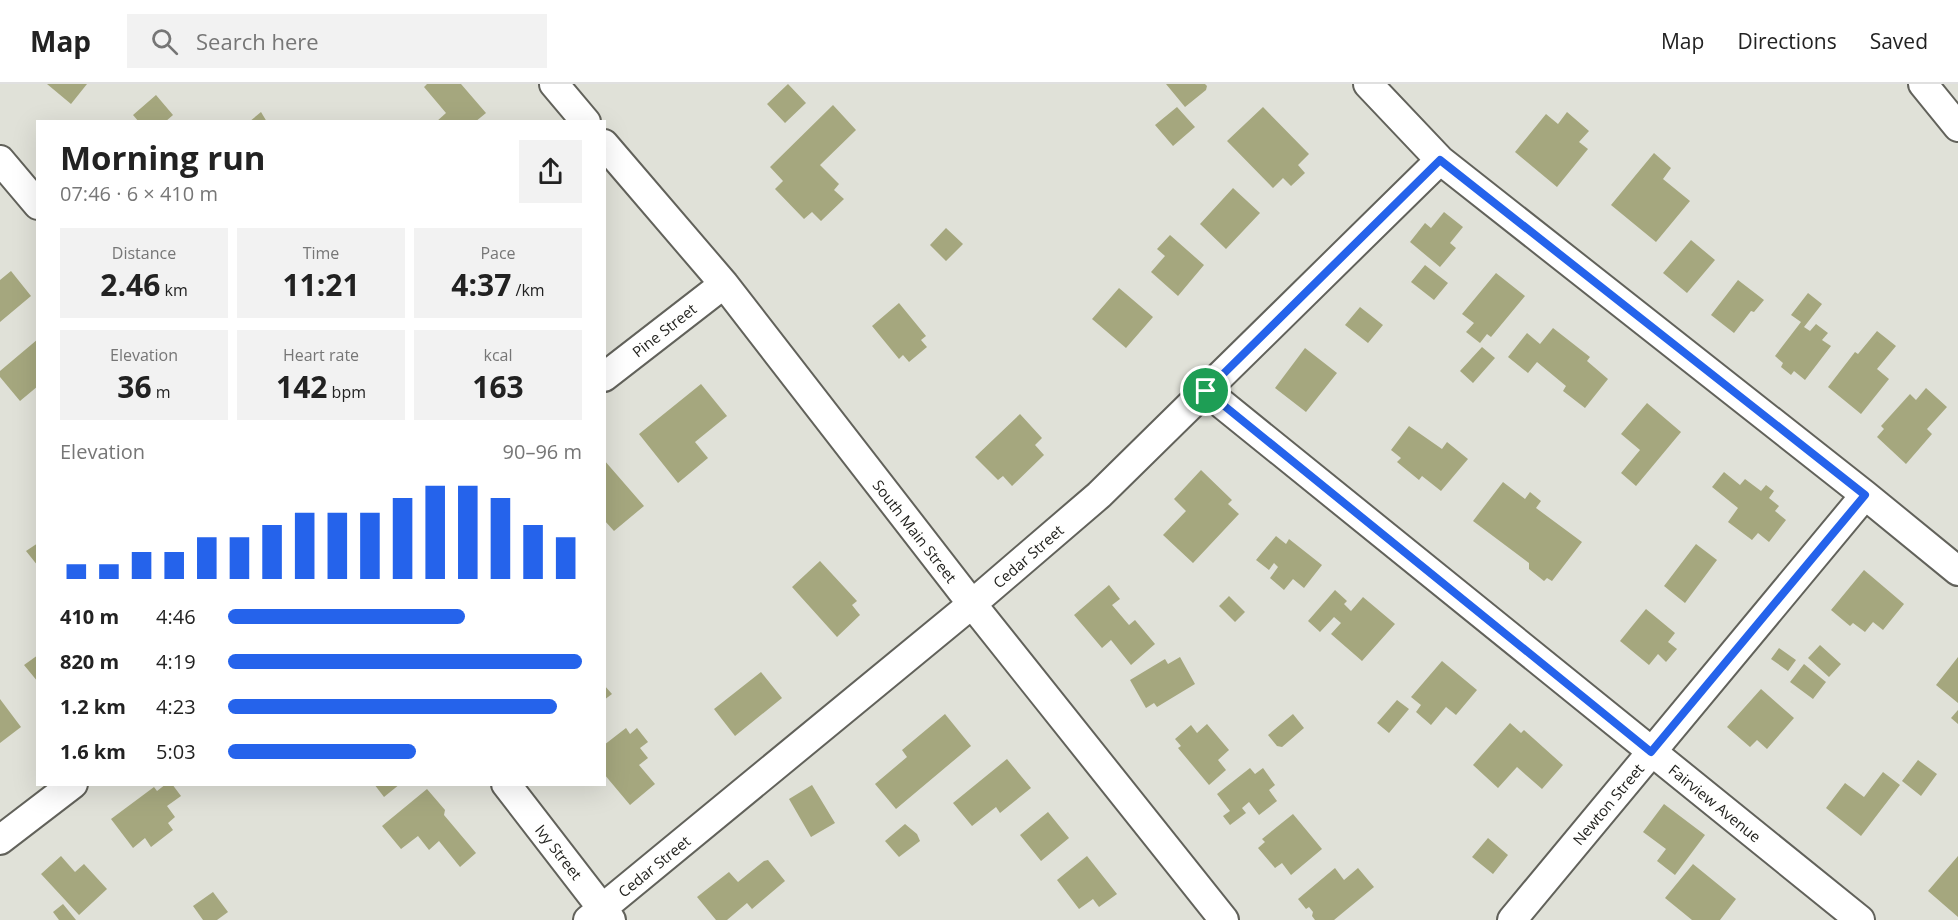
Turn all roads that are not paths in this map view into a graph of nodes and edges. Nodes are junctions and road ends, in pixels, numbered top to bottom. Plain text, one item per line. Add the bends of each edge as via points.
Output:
1 (554, 84) edge
2 (1368, 84) edge
3 (1923, 84) edge
4 (583, 120) edge
5 (1958, 128) edge
6 (606, 146) edge
7 (0, 160) edge
8 (1440, 160) junction
9 (36, 203) edge
10 (724, 284) junction
11 (606, 375) edge
12 (1206, 391) junction
13 (1865, 495) junction
14 (1958, 571) edge
15 (972, 604) junction
16 (1651, 752) junction
17 (71, 786) edge
18 (507, 786) edge
19 (0, 840) edge
20 (601, 916) edge
21 (1224, 920) edge
22 (1512, 920) edge
23 (1860, 920) edge

1 - 4 street
2 - 8 street
3 - 5 street
6 - 10 street, South Main Street
7 - 9 street
8 - 12 street, Cedar Street
8 - 13 street
10 - 11 street, Pine Street
10 - 15 street, South Main Street
12 - 15 street, Cedar Street via 1099,495
12 - 16 street, Fairview Avenue
13 - 14 street
13 - 16 street, Newton Street
15 - 20 street, Cedar Street
15 - 21 street, South Main Street
16 - 22 street, Newton Street
16 - 23 street, Fairview Avenue
17 - 19 street
18 - 20 street, Ivy Street

